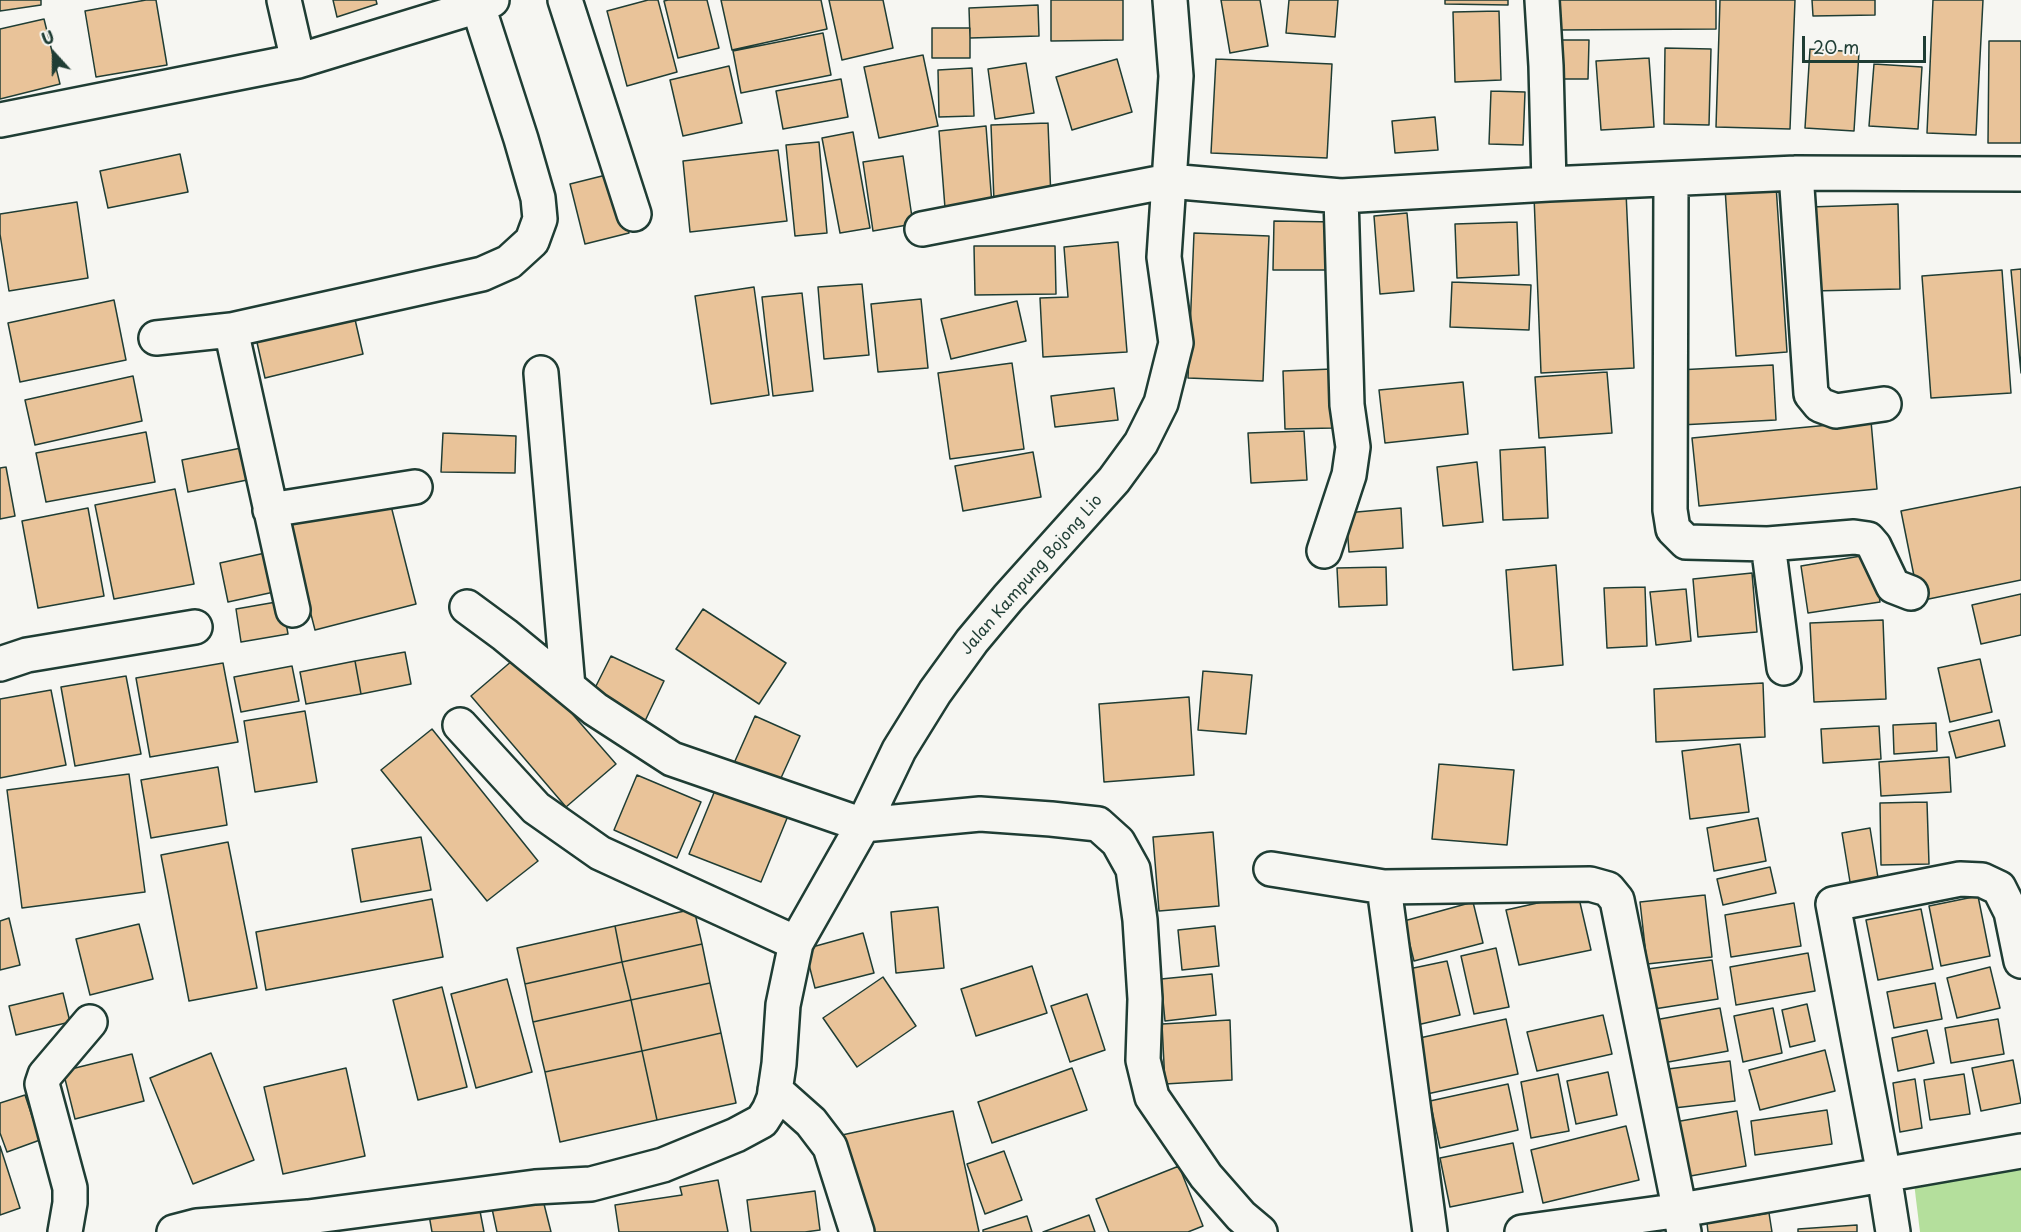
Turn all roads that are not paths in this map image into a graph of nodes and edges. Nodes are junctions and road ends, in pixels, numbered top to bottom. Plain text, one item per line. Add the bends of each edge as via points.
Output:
1 (284, 0) edge
2 (565, 0) edge
3 (1170, 0) edge
4 (1542, 0) edge
5 (485, 3) edge
6 (298, 61) junction
7 (0, 120) edge
8 (1796, 173) junction
9 (2021, 174) edge
10 (1671, 180) junction
11 (1169, 181) junction
12 (1549, 184) junction
13 (1341, 196) junction
14 (634, 214) dead end
15 (922, 229) dead end
16 (231, 330) junction
17 (156, 338) dead end
18 (541, 373) dead end
19 (1884, 404) dead end
20 (415, 487) dead end
21 (270, 510) junction
22 (1768, 544) junction
23 (1324, 551) dead end
24 (1911, 593) dead end
25 (467, 607) dead end
26 (293, 609) dead end
27 (195, 627) dead end
28 (0, 664) edge
29 (1784, 668) dead end
30 (568, 687) junction
31 (460, 725) dead end
32 (863, 825) junction
33 (1271, 869) dead end
34 (1384, 887) junction
35 (796, 944) junction
36 (2021, 961) edge
37 (90, 1022) dead end
38 (775, 1090) junction
39 (2021, 1151) edge
40 (1884, 1174) junction
41 (377, 1220) edge
42 (1683, 1221) edge
43 (65, 1232) edge
44 (174, 1232) edge
45 (857, 1232) edge
46 (1260, 1232) edge
47 (1430, 1232) edge
48 (1522, 1232) edge
49 (1893, 1232) edge

1 - 6 street
2 - 14 street
3 - 11 street, Jalan Kampung Bojong Lio via 1176,76
4 - 12 street
5 - 6 street
5 - 16 street via 538,198 540,219 532,241 509,262 482,274
6 - 7 street
8 - 9 street
8 - 10 street
8 - 19 street via 1811,394 1820,405 1836,411
10 - 12 street
10 - 22 street via 1673,529 1686,542
11 - 13 street
11 - 15 street
11 - 32 street, Jalan Kampung Bojong Lio via 1164,257 1176,344 1161,403 1141,443 1114,480 1008,598 935,692 899,750
12 - 13 street
13 - 23 street via 1347,405 1353,447 1349,475
16 - 17 street
16 - 21 street
18 - 30 street
20 - 21 street
21 - 26 street
22 - 24 street via 1863,537 1874,546 1893,586
22 - 29 street
25 - 30 street via 506,634
27 - 28 street via 27,655
30 - 32 street via 672,759
31 - 35 street via 536,808 600,854
32 - 35 street, Jalan Kampung Bojong Lio
32 - 46 street via 980,814 1098,824 1118,842 1135,879 1145,999 1143,1060 1152,1097 1206,1176
33 - 34 street
34 - 42 street via 1590,884 1608,889 1617,900
34 - 47 street
35 - 38 street, Jalan Kampung Bojong Lio via 783,1005
36 - 40 street via 2011,912 1999,888 1982,880 1960,879 1833,904
37 - 43 street via 45,1075 42,1084 70,1188
38 - 41 street, Jalan Kampung Bojong Lio via 762,1122 663,1165 591,1184 535,1187
38 - 45 street via 811,1122 830,1147
39 - 40 street
40 - 42 street
40 - 49 street
41 - 44 street via 308,1217 197,1226
42 - 48 street

